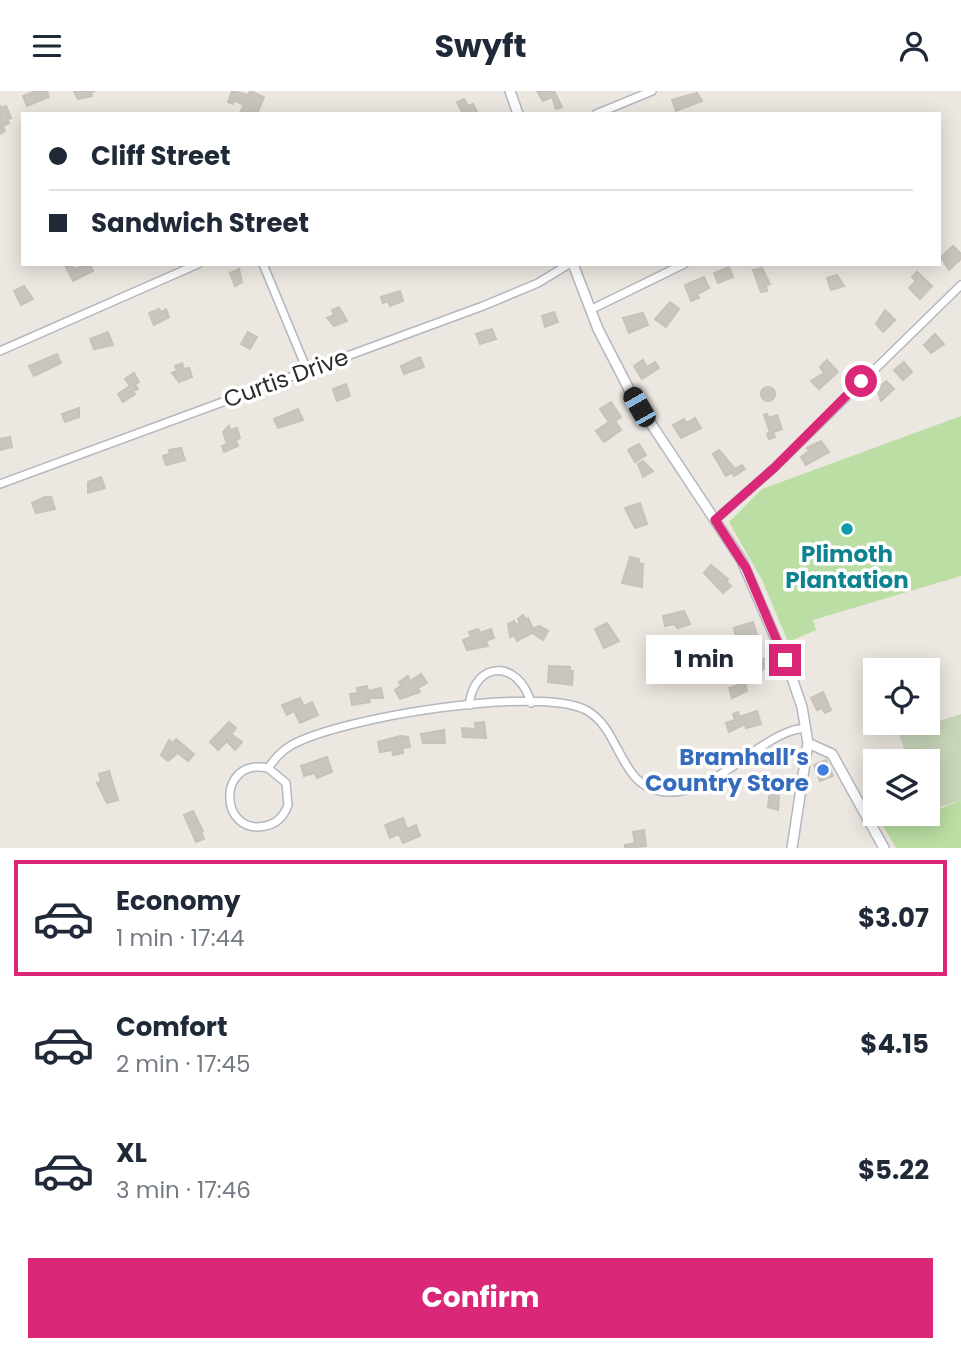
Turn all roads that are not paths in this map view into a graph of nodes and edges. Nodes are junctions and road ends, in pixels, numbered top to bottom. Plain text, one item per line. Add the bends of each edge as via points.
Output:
1 (510, 91) edge
2 (652, 91) edge
3 (517, 112) edge
4 (601, 112) edge
5 (193, 266) edge
6 (264, 266) edge
7 (568, 266) edge
8 (572, 266) edge
9 (680, 266) edge
10 (961, 285) edge
11 (590, 310) junction
12 (0, 351) edge
13 (307, 370) junction
14 (0, 484) edge
15 (715, 520) junction
16 (531, 702) junction
17 (470, 705) junction
18 (806, 728) junction
19 (808, 743) junction
20 (268, 768) junction
21 (792, 848) edge
22 (884, 848) edge

1 - 3 street
2 - 4 street
5 - 12 street
6 - 13 street
7 - 13 street, Curtis Drive via 482,306
8 - 11 street
9 - 11 street
10 - 15 street
11 - 15 street via 646,419
13 - 14 street, Curtis Drive
15 - 18 street via 742,561 763,606
16 - 17 street
16 - 17 street via 523,682 502,670 479,680 471,690
16 - 18 street via 586,710 596,717 638,782 669,792 704,782 782,736
17 - 20 street via 350,723 292,745
18 - 19 street
19 - 21 street
19 - 22 street via 832,754
20 - 20 street via 243,771 231,787 233,812 253,827 278,821 288,806 286,783

